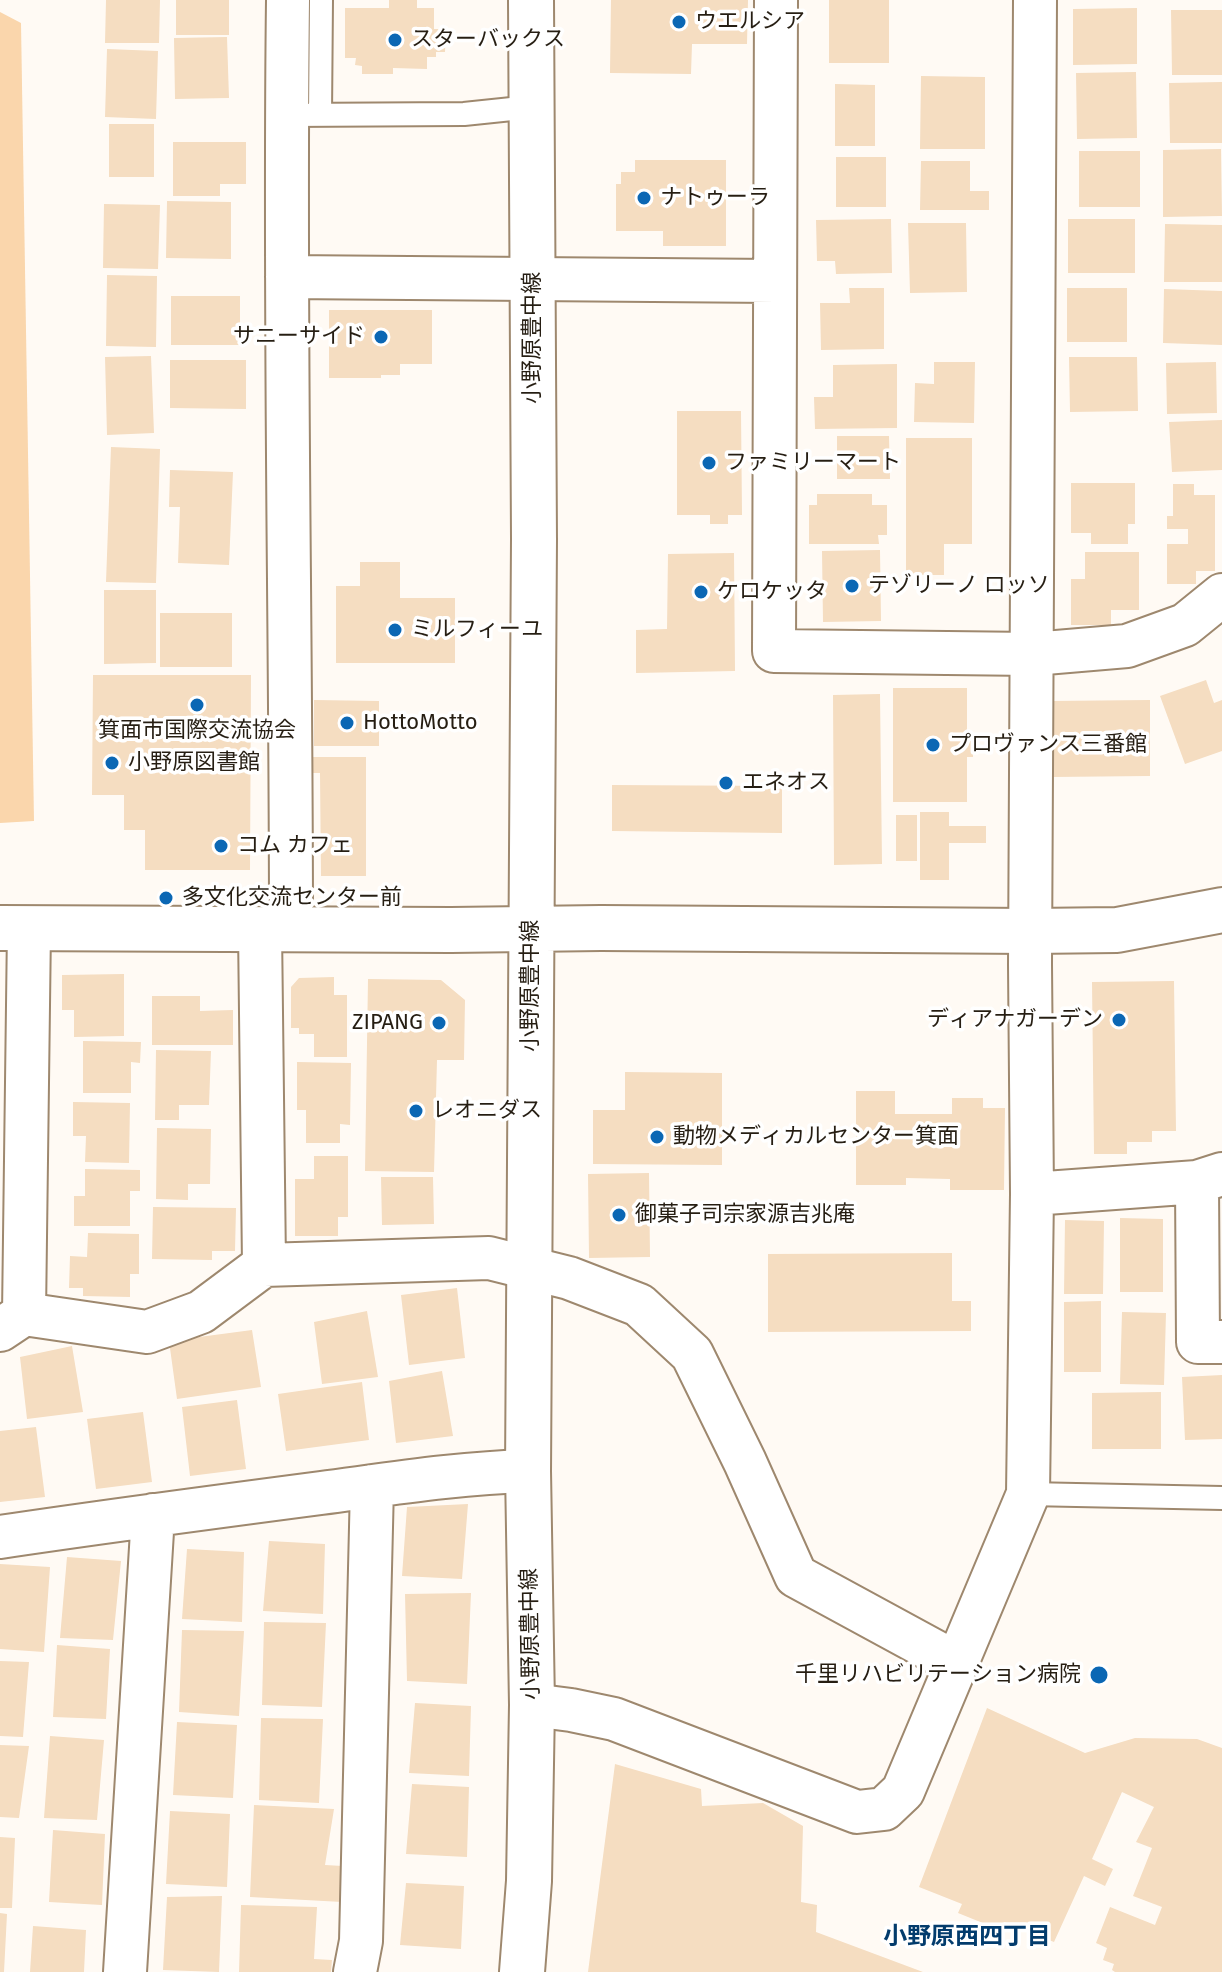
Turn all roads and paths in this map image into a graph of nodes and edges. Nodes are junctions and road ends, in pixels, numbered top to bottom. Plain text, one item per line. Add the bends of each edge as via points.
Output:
1 (288, 0) edge
2 (321, 0) edge
3 (531, 0) edge
4 (776, 0) edge
5 (1035, 0) edge
6 (531, 107) junction
7 (303, 115) junction
8 (287, 277) junction
9 (533, 279) junction
10 (775, 281) junction
11 (1222, 595) edge
12 (1033, 654) junction
13 (1222, 910) edge
14 (14, 928) edge
15 (276, 929) junction
16 (532, 929) junction
17 (1031, 931) junction
18 (1209, 1178) edge
19 (1032, 1194) junction
20 (13, 1199) edge
21 (264, 1265) junction
22 (528, 1268) junction
23 (12, 1322) edge
24 (1222, 1342) edge
25 (528, 1471) junction
26 (372, 1486) junction
27 (1028, 1494) junction
28 (1222, 1498) edge
29 (153, 1515) junction
30 (0, 1537) edge
31 (956, 1663) junction
32 (532, 1705) junction
33 (125, 1972) edge
34 (355, 1972) edge
35 (522, 1972) edge

1 - 7 street
2 - 7 lane
3 - 6 street, 小野原豊中線
4 - 10 street
5 - 12 street
6 - 7 lane via 464,114
6 - 9 street, 小野原豊中線
7 - 8 street
8 - 9 street
8 - 15 street via 289,451
9 - 10 street
9 - 16 street, 小野原豊中線
10 - 12 street via 774,651
11 - 12 street via 1185,625 1127,646
12 - 17 street
13 - 17 street via 1117,930
14 - 15 street
14 - 20 street
15 - 16 street
15 - 21 street
16 - 17 street
16 - 22 street, 小野原豊中線
17 - 19 street
18 - 19 street
18 - 24 street via 1198,1342
19 - 27 street
20 - 23 street
21 - 22 street via 489,1258
21 - 23 street via 201,1312 147,1332
22 - 25 street, 小野原豊中線
22 - 31 street via 639,1305 692,1354 796,1576
25 - 26 street
25 - 32 street, 小野原豊中線
26 - 29 street
26 - 34 street via 361,1941
27 - 28 lane
27 - 31 street
29 - 30 street
29 - 33 street
31 - 32 street via 903,1791 884,1809 857,1812 614,1719
32 - 35 street, 小野原豊中線

